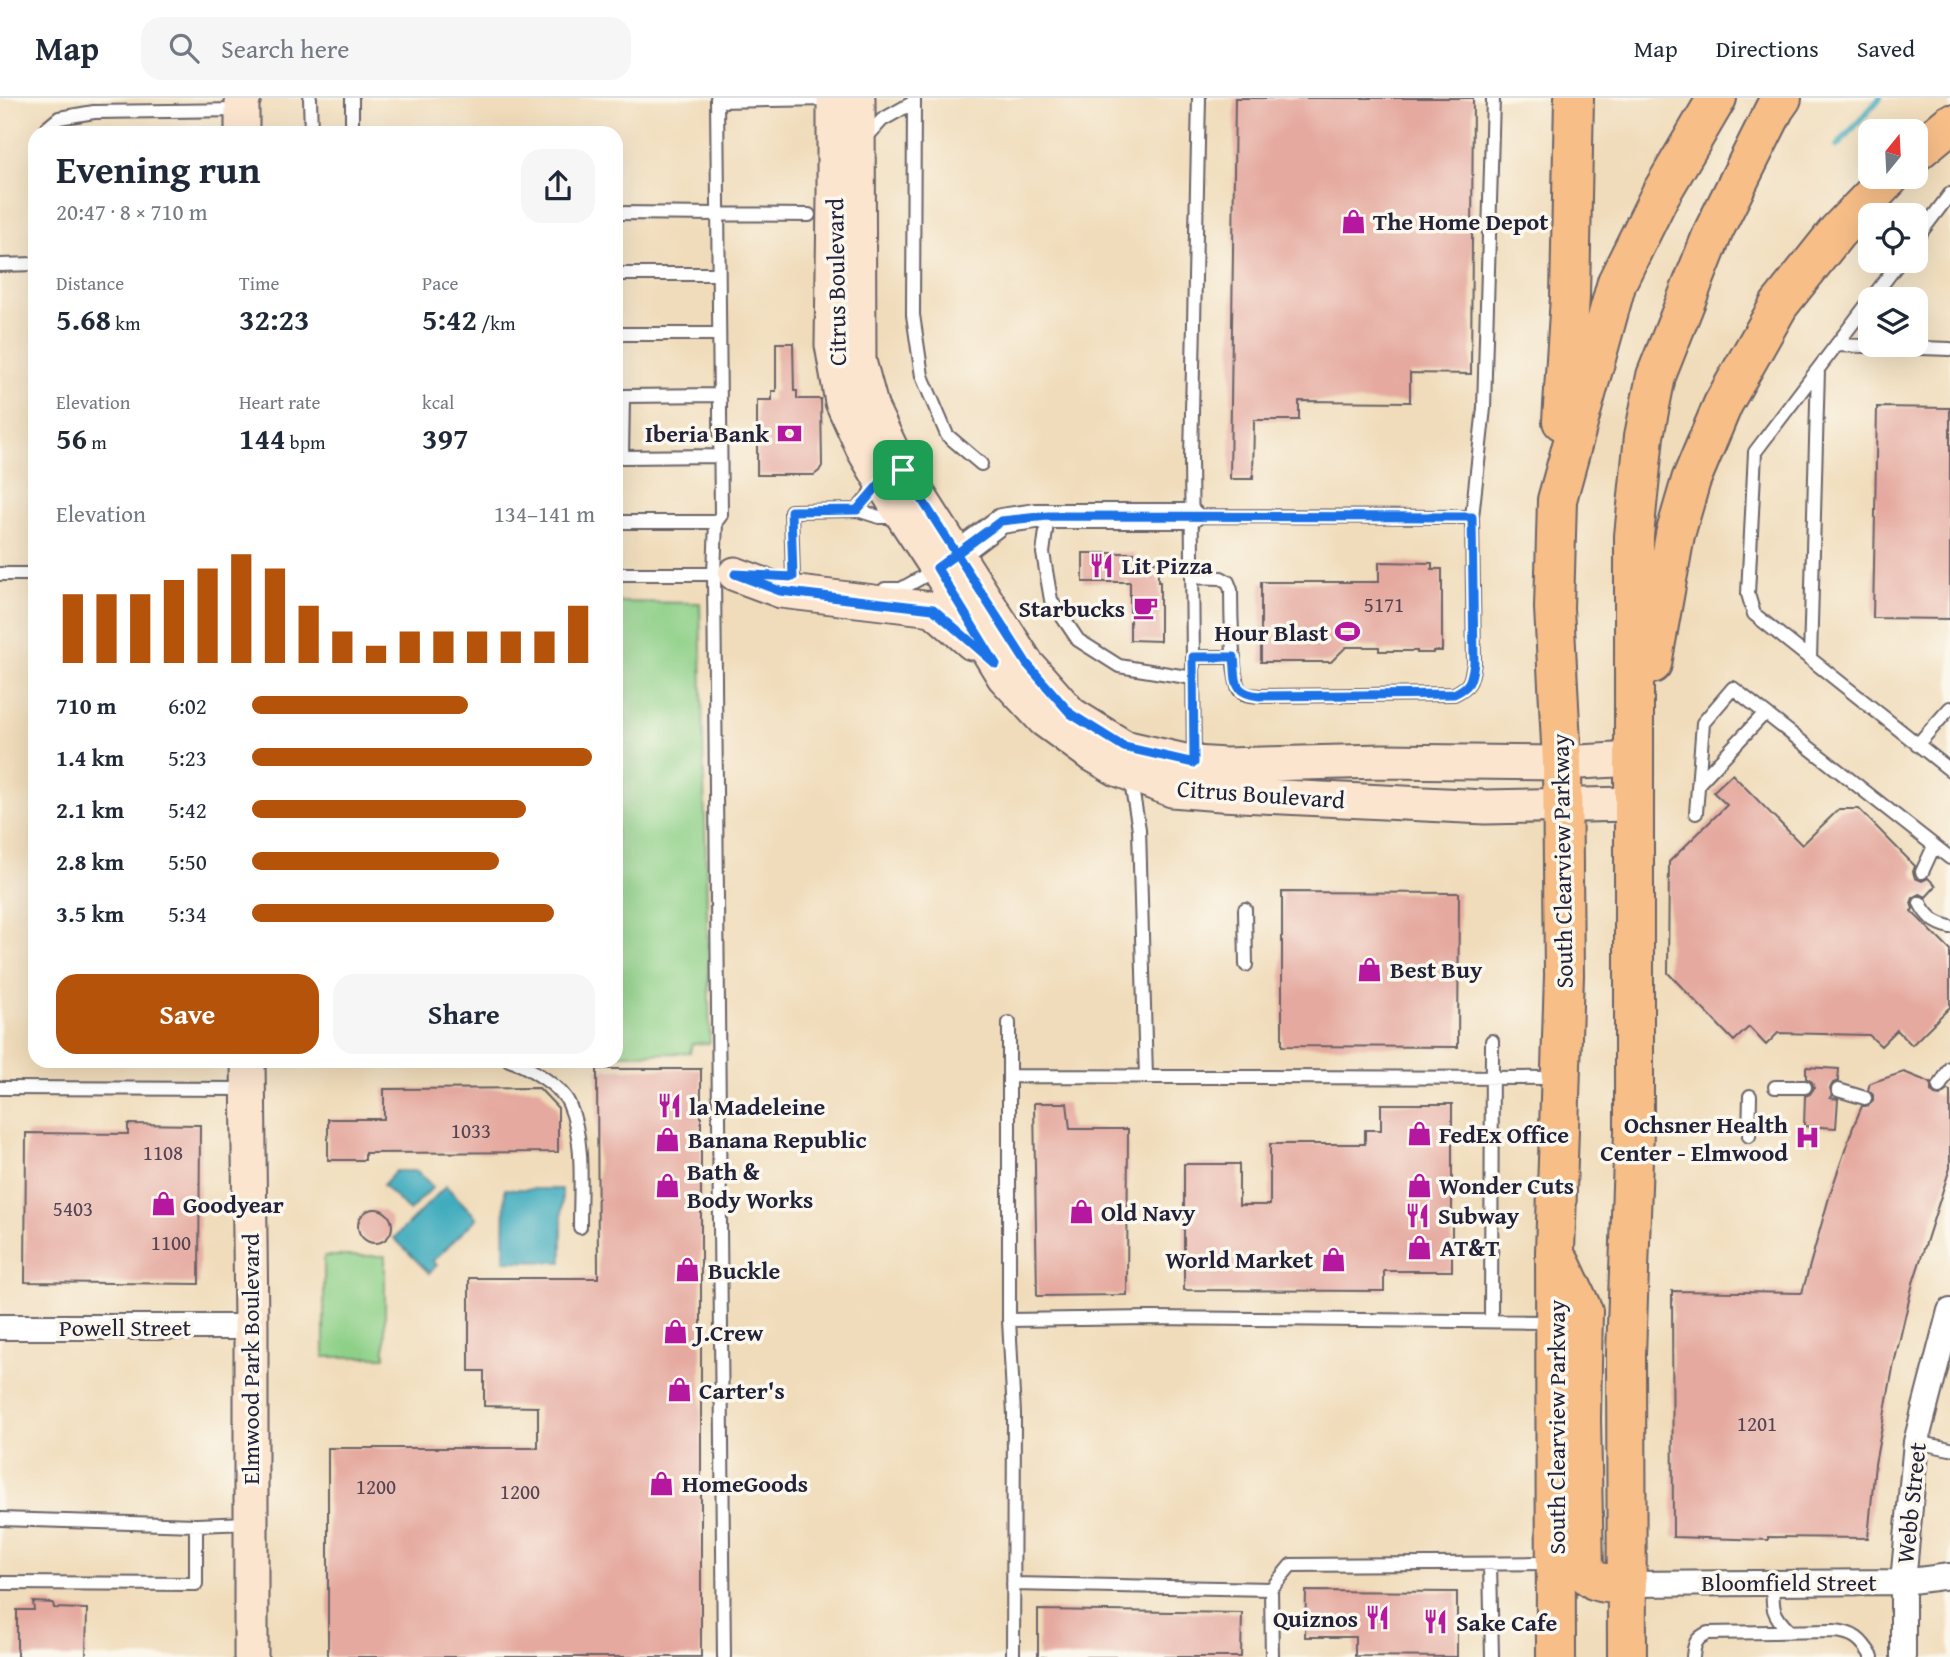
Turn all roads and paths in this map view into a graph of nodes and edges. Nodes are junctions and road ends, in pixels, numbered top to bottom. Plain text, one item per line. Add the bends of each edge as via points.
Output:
1 (310, 98) edge
2 (352, 98) edge
3 (834, 98) edge
4 (846, 98) edge
5 (858, 98) edge
6 (1199, 98) edge
7 (1493, 98) edge
8 (1574, 98) edge
9 (1717, 98) edge
10 (1782, 98) edge
11 (717, 99) edge
12 (785, 99) edge
13 (914, 100) edge
14 (245, 106) edge
15 (1950, 124) edge
16 (49, 126) edge
17 (311, 126) edge
18 (352, 126) edge
19 (1928, 142) edge
20 (858, 148) junction
21 (1878, 189) edge
22 (1950, 194) edge
23 (623, 213) edge
24 (718, 213) junction
25 (809, 215) dead end
26 (1928, 223) edge
27 (28, 264) edge
28 (0, 265) edge
29 (1891, 273) edge
30 (623, 274) edge
31 (719, 274) junction
32 (623, 334) edge
33 (719, 334) junction
34 (1836, 345) junction
35 (1950, 349) edge
36 (1818, 369) junction
37 (719, 395) junction
38 (623, 396) edge
39 (720, 456) junction
40 (623, 457) edge
41 (981, 464) dead end
42 (892, 475) junction
43 (1557, 499) junction
44 (857, 510) junction
45 (914, 511) junction
46 (1048, 516) junction
47 (1191, 516) junction
48 (1472, 517) junction
49 (623, 522) edge
50 (716, 522) junction
51 (947, 562) junction
52 (0, 574) edge
53 (28, 574) edge
54 (623, 574) edge
55 (724, 574) junction
56 (1192, 577) junction
57 (869, 587) dead end
58 (1193, 657) junction
59 (1234, 657) junction
60 (1810, 659) junction
61 (996, 664) junction
62 (1193, 678) junction
63 (1950, 708) edge
64 (1765, 713) junction
65 (1917, 745) junction
66 (1634, 759) junction
67 (1194, 763) junction
68 (1562, 763) junction
69 (1950, 771) edge
70 (1129, 774) junction
71 (1699, 783) junction
72 (1633, 804) junction
73 (1562, 805) junction
74 (1696, 813) dead end
75 (1934, 846) junction
76 (1950, 859) edge
77 (1922, 872) dead end
78 (1920, 903) dead end
79 (1245, 909) dead end
80 (1950, 927) edge
81 (1246, 965) dead end
82 (1009, 1023) dead end
83 (1492, 1041) dead end
84 (527, 1068) edge
85 (1950, 1068) edge
86 (248, 1075) edge
87 (1010, 1076) junction
88 (1146, 1077) junction
89 (1492, 1078) junction
90 (1561, 1079) junction
91 (1775, 1087) dead end
92 (1805, 1087) dead end
93 (1939, 1087) dead end
94 (0, 1088) edge
95 (1838, 1090) dead end
96 (1750, 1096) dead end
97 (1865, 1098) dead end
98 (1749, 1136) dead end
99 (580, 1227) dead end
100 (1556, 1252) junction
101 (1009, 1320) junction
102 (1491, 1321) junction
103 (1556, 1322) junction
104 (1948, 1323) edge
105 (0, 1327) edge
106 (251, 1327) junction
107 (1916, 1443) junction
108 (1950, 1449) edge
109 (0, 1519) edge
110 (251, 1523) junction
111 (196, 1525) junction
112 (1490, 1563) junction
113 (1556, 1563) junction
114 (1950, 1576) edge
115 (1773, 1582) junction
116 (1903, 1582) junction
117 (0, 1583) edge
118 (1013, 1584) junction
119 (1627, 1584) junction
120 (1271, 1589) junction
121 (1772, 1608) junction
122 (1757, 1631) junction
123 (1789, 1631) junction
124 (251, 1657) edge
125 (724, 1657) edge
126 (1013, 1657) edge
127 (1272, 1657) edge
128 (1492, 1657) edge
129 (1556, 1657) edge
130 (1627, 1657) edge
131 (1693, 1657) edge
132 (1872, 1657) edge
133 (1903, 1657) edge

1 - 17 lane
2 - 18 lane
3 - 4 lane
3 - 12 lane
3 - 42 street, Citrus Boulevard via 832,345 842,402 864,451
5 - 20 street, Citrus Boulevard
6 - 47 lane
7 - 48 lane via 1484,408
8 - 43 highway via 1570,297
9 - 43 highway, South Clearview Parkway via 1660,195 1617,282
10 - 66 highway via 1714,230 1657,376 1644,436 1634,536
11 - 12 lane
11 - 24 lane
13 - 20 lane via 882,121
13 - 41 lane via 913,315 922,376 947,435
14 - 16 lane via 94,112 59,118
15 - 19 highway
20 - 42 street, Citrus Boulevard via 859,360
21 - 66 highway via 1836,232 1779,305 1723,404 1691,480 1675,535
22 - 26 lane
23 - 24 lane
24 - 25 lane
24 - 31 lane
27 - 28 lane
29 - 34 lane
30 - 31 lane
31 - 33 lane
32 - 33 lane
33 - 37 lane
34 - 35 lane
34 - 36 lane
36 - 60 lane
36 - 60 lane via 1755,452 1748,593 1754,614
37 - 38 lane
37 - 39 lane
39 - 40 lane
39 - 50 lane via 721,515
42 - 44 lane
42 - 45 street, Citrus Boulevard
43 - 68 highway, South Clearview Parkway via 1555,608
44 - 45 lane via 879,517
44 - 55 lane via 791,511 798,578
45 - 51 street, Citrus Boulevard
46 - 47 street
46 - 51 street via 1001,521
46 - 62 lane via 1043,553 1051,600 1078,639 1119,666
47 - 48 lane
47 - 56 lane
48 - 59 lane via 1474,663 1466,688 1454,694 1244,694 1238,688
49 - 50 lane
50 - 55 lane
51 - 57 lane via 901,589
51 - 61 street, Citrus Boulevard
51 - 67 street, Citrus Boulevard via 1071,714 1124,747
52 - 53 lane
54 - 55 lane
55 - 61 street via 780,591 933,609
55 - 125 lane
56 - 58 lane
56 - 59 lane via 1228,582
58 - 59 lane
58 - 62 lane
60 - 65 lane
61 - 70 street, Citrus Boulevard via 1044,720 1087,752
62 - 67 lane
63 - 65 lane
64 - 71 lane
64 - 71 lane via 1733,688 1703,723
64 - 75 lane
65 - 69 lane
66 - 68 street, Citrus Boulevard
66 - 72 highway
67 - 68 street, Citrus Boulevard
68 - 73 highway, South Clearview Parkway
70 - 73 street, Citrus Boulevard via 1172,790 1221,794 1485,807
70 - 88 lane via 1139,829
71 - 74 lane
72 - 73 street, Citrus Boulevard
72 - 119 highway
73 - 90 highway, South Clearview Parkway
75 - 76 lane
75 - 77 lane
78 - 80 lane via 1932,920
79 - 81 lane
82 - 87 lane
83 - 89 lane
84 - 99 lane via 569,1101 579,1141
85 - 93 lane
86 - 94 lane
86 - 106 street, Elmwood Park Boulevard
87 - 88 lane
87 - 101 lane
88 - 89 lane
89 - 90 lane
89 - 102 lane
90 - 100 highway, South Clearview Parkway
91 - 92 lane
95 - 97 lane
96 - 98 lane
100 - 103 highway, South Clearview Parkway
100 - 119 highway via 1583,1311 1584,1570 1598,1583
101 - 102 lane
101 - 118 lane via 1014,1414
102 - 103 lane
103 - 113 highway, South Clearview Parkway
104 - 107 street, Webb Street
105 - 106 street, Powell Street
106 - 110 street, Elmwood Park Boulevard
107 - 108 lane
107 - 116 street, Webb Street
109 - 111 lane
110 - 111 lane
110 - 124 street, Elmwood Park Boulevard
111 - 117 lane via 196,1584
112 - 113 lane
112 - 120 lane via 1291,1565
112 - 128 lane
113 - 129 highway, South Clearview Parkway
114 - 116 street, Bloomfield Street
115 - 116 street, Bloomfield Street
115 - 119 street, Bloomfield Street
115 - 121 lane
116 - 133 street, Webb Street
118 - 120 lane
118 - 126 lane
119 - 130 highway
120 - 127 lane
121 - 122 lane
121 - 123 lane
122 - 123 lane
122 - 131 lane via 1698,1637
123 - 132 lane via 1840,1631 1862,1641

